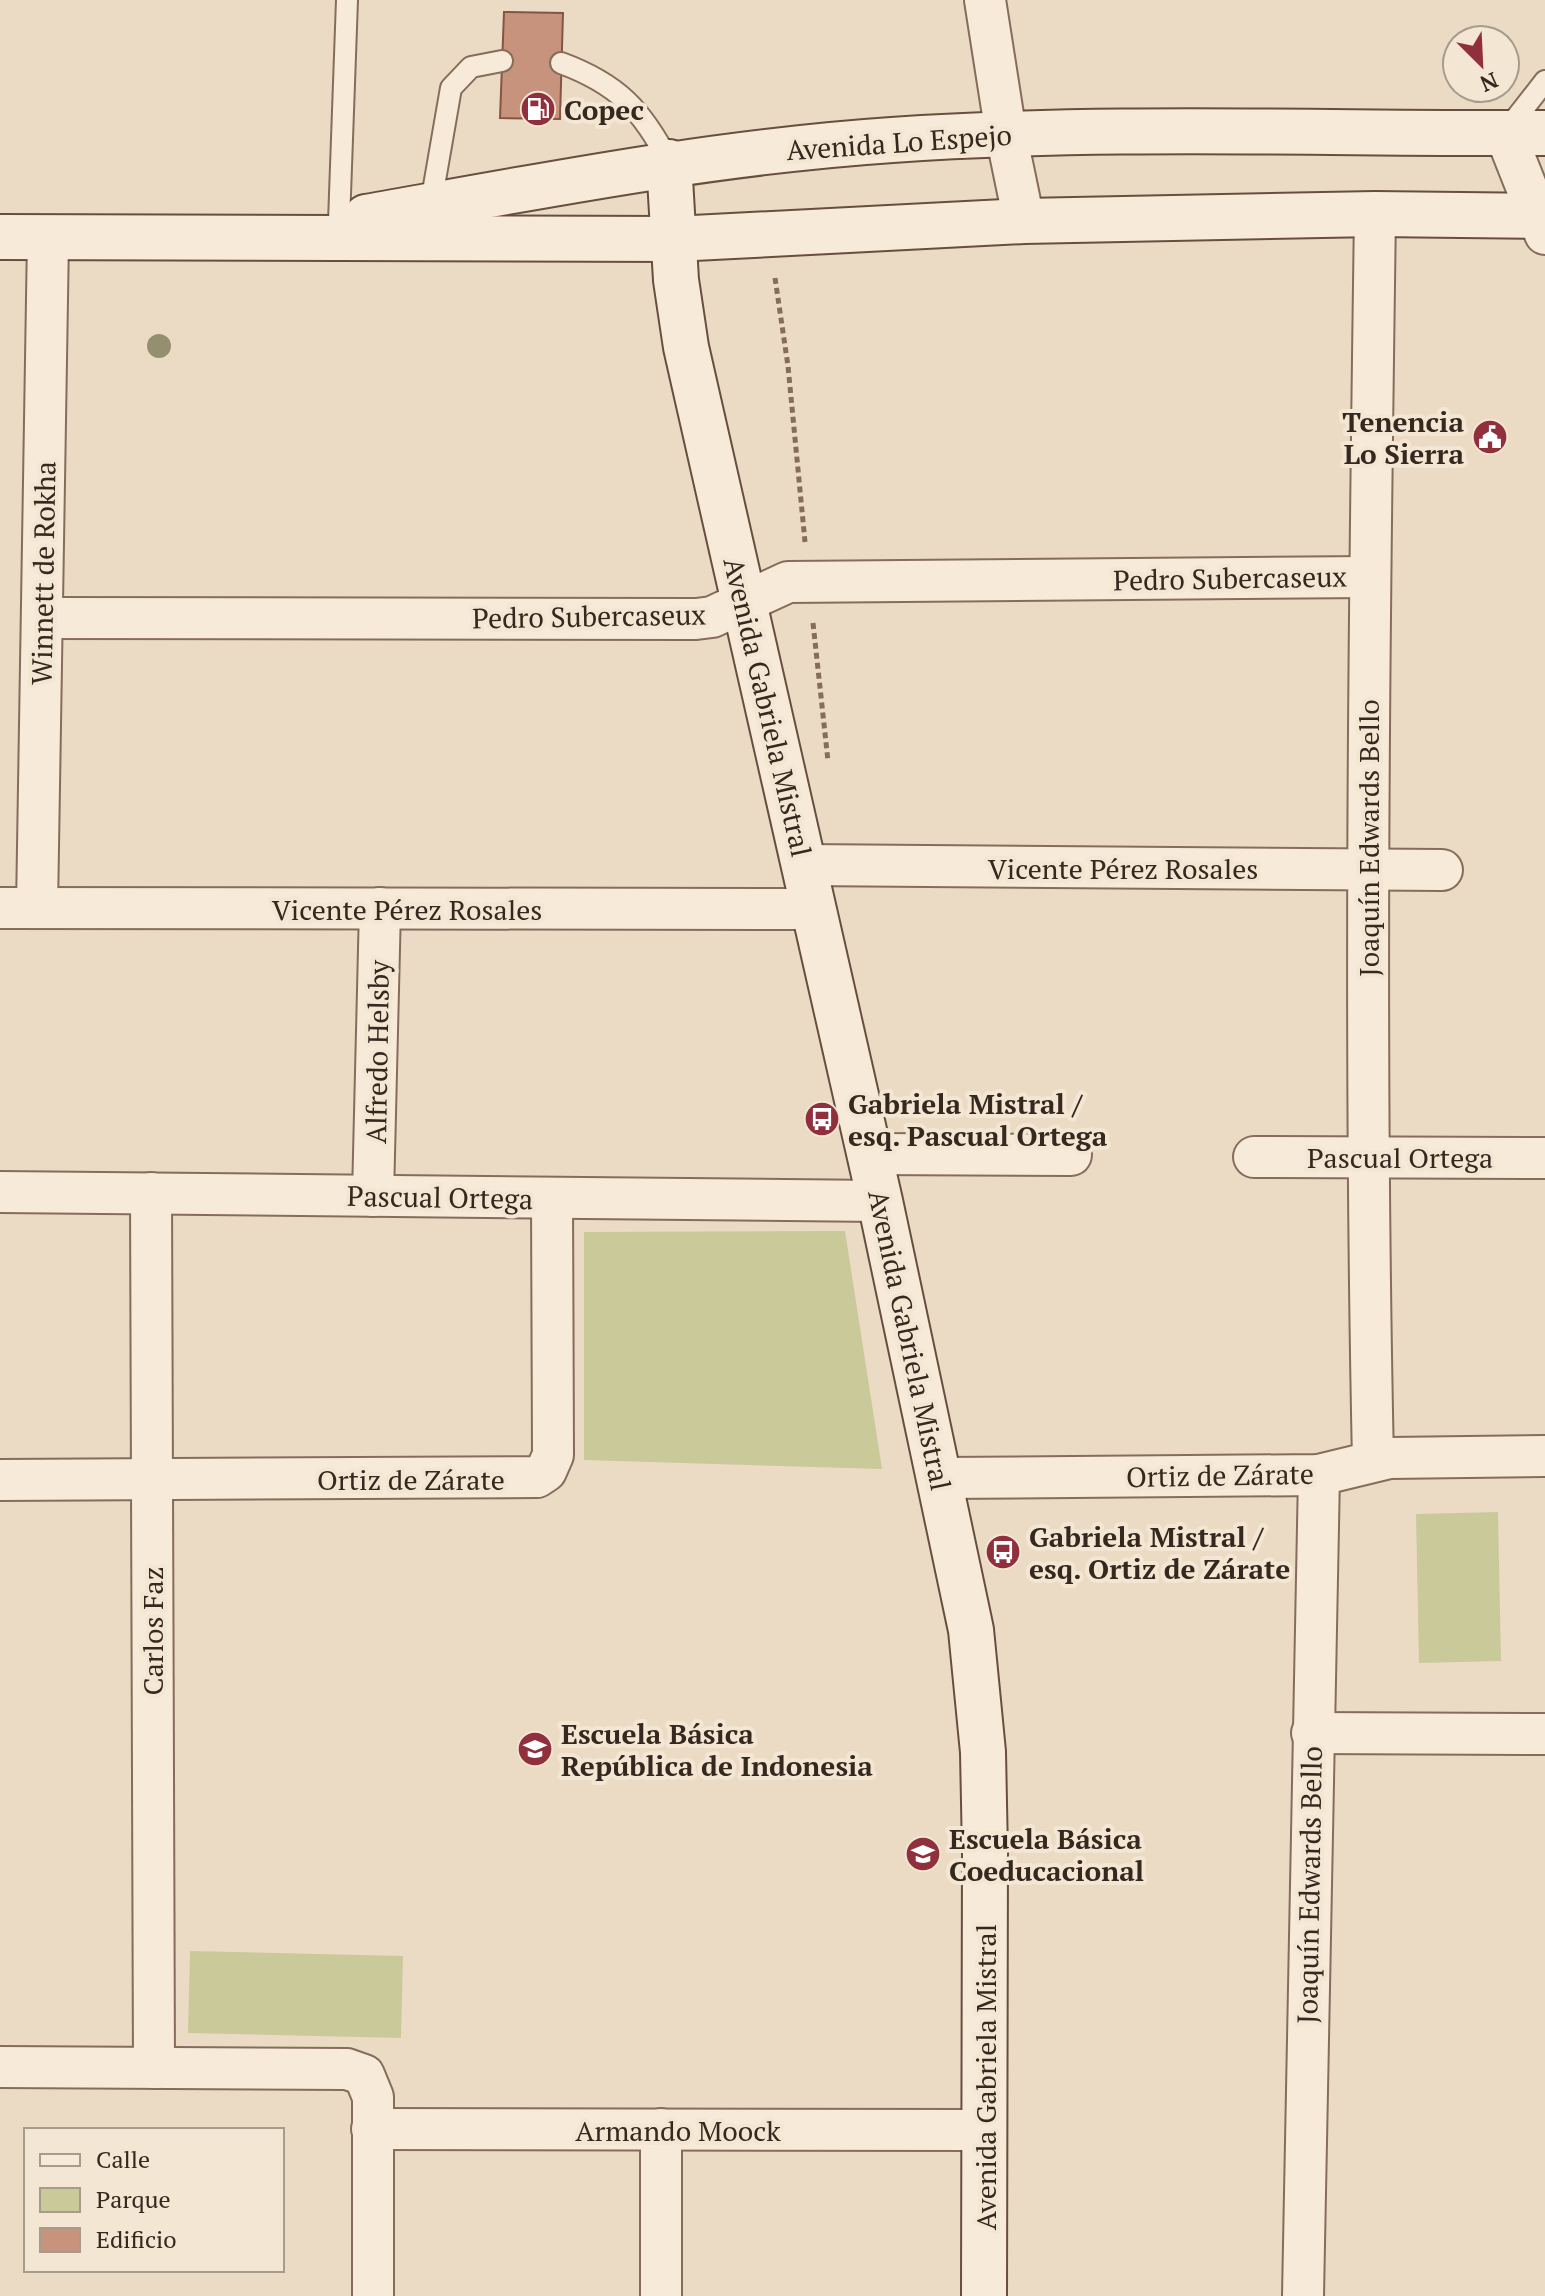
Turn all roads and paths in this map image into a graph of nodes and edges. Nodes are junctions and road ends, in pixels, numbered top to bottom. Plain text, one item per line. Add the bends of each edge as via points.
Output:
1 (347, 0) edge
2 (985, 0) edge
3 (502, 61) dead end
4 (561, 63) dead end
5 (1545, 81) edge
6 (1525, 133) edge
7 (1006, 134) junction
8 (669, 162) junction
9 (1375, 214) junction
10 (429, 221) junction
11 (1024, 221) junction
12 (339, 222) junction
13 (1543, 222) edge
14 (259, 236) junction
15 (0, 237) edge
16 (48, 238) junction
17 (674, 239) junction
18 (1370, 577) junction
19 (746, 601) junction
20 (42, 618) junction
21 (804, 865) junction
22 (1366, 869) junction
23 (1442, 870) dead end
24 (18, 908) edge
25 (380, 908) junction
26 (814, 909) junction
27 (869, 1154) junction
28 (1071, 1155) dead end
29 (1254, 1157) dead end
30 (1366, 1157) junction
31 (1545, 1158) edge
32 (0, 1192) edge
33 (151, 1193) junction
34 (373, 1196) junction
35 (552, 1198) junction
36 (880, 1201) junction
37 (1545, 1456) edge
38 (1373, 1461) junction
39 (1319, 1475) junction
40 (941, 1478) junction
41 (152, 1479) junction
42 (0, 1480) edge
43 (1312, 1733) junction
44 (1545, 1734) edge
45 (0, 2067) edge
46 (154, 2068) junction
47 (372, 2129) junction
48 (661, 2129) junction
49 (984, 2130) junction
50 (373, 2296) edge
51 (661, 2296) edge
52 (984, 2296) edge
53 (1303, 2296) edge

1 - 12 lane
2 - 7 street
3 - 10 lane via 471,67 451,88
4 - 8 lane via 596,76 627,100
5 - 6 lane
6 - 7 main road, Avenida Lo Espejo
6 - 13 street
7 - 8 main road, Avenida Lo Espejo
7 - 11 street
8 - 10 main road, Avenida Lo Espejo
8 - 17 main road, Avenida Gabriela Mistral
9 - 11 main road, Avenida Lo Espejo
9 - 13 main road, Avenida Lo Espejo
9 - 18 street, Joaquín Edwards Bello
10 - 12 main road, Avenida Lo Espejo
10 - 14 main road, Avenida Lo Espejo
10 - 17 main road, Avenida Lo Espejo
11 - 17 main road, Avenida Lo Espejo
12 - 14 main road, Avenida Lo Espejo
14 - 16 main road, Avenida Lo Espejo
15 - 16 main road, Avenida Lo Espejo
16 - 20 street, Winnett de Rokha
17 - 19 main road, Avenida Gabriela Mistral via 686,347
18 - 19 street, Pedro Subercaseux via 788,582
18 - 22 street, Joaquín Edwards Bello
19 - 20 street, Pedro Subercaseux via 696,619
19 - 21 main road, Avenida Gabriela Mistral
20 - 24 street, Winnett de Rokha
21 - 22 street, Vicente Pérez Rosales
21 - 26 main road, Avenida Gabriela Mistral
22 - 23 street, Vicente Pérez Rosales
22 - 30 street, Joaquín Edwards Bello
24 - 25 street, Vicente Pérez Rosales
25 - 26 street, Vicente Pérez Rosales
25 - 34 street, Alfredo Helsby
26 - 27 main road, Avenida Gabriela Mistral
27 - 28 street
27 - 36 main road, Avenida Gabriela Mistral
29 - 30 street, Pascual Ortega
30 - 31 street, Pascual Ortega
30 - 38 street, Joaquín Edwards Bello
32 - 33 street, Pascual Ortega
33 - 34 street, Pascual Ortega
33 - 41 street, Carlos Faz
34 - 35 street, Pascual Ortega
35 - 36 street, Pascual Ortega
35 - 41 street, Ortiz de Zárate via 553,1455 546,1471 537,1477
36 - 40 main road, Avenida Gabriela Mistral
37 - 38 street, Ortiz de Zárate
38 - 39 street, Ortiz de Zárate
39 - 40 street, Ortiz de Zárate
39 - 43 street, Joaquín Edwards Bello
40 - 49 main road, Avenida Gabriela Mistral via 971,1630 983,1752
41 - 42 street, Ortiz de Zárate
41 - 46 street, Carlos Faz
43 - 44 street
43 - 53 street, Joaquín Edwards Bello
45 - 46 street
46 - 47 street via 347,2069 364,2075 372,2089
47 - 48 street, Armando Moock
47 - 50 street
48 - 49 street, Armando Moock
48 - 51 street
49 - 52 main road, Avenida Gabriela Mistral

